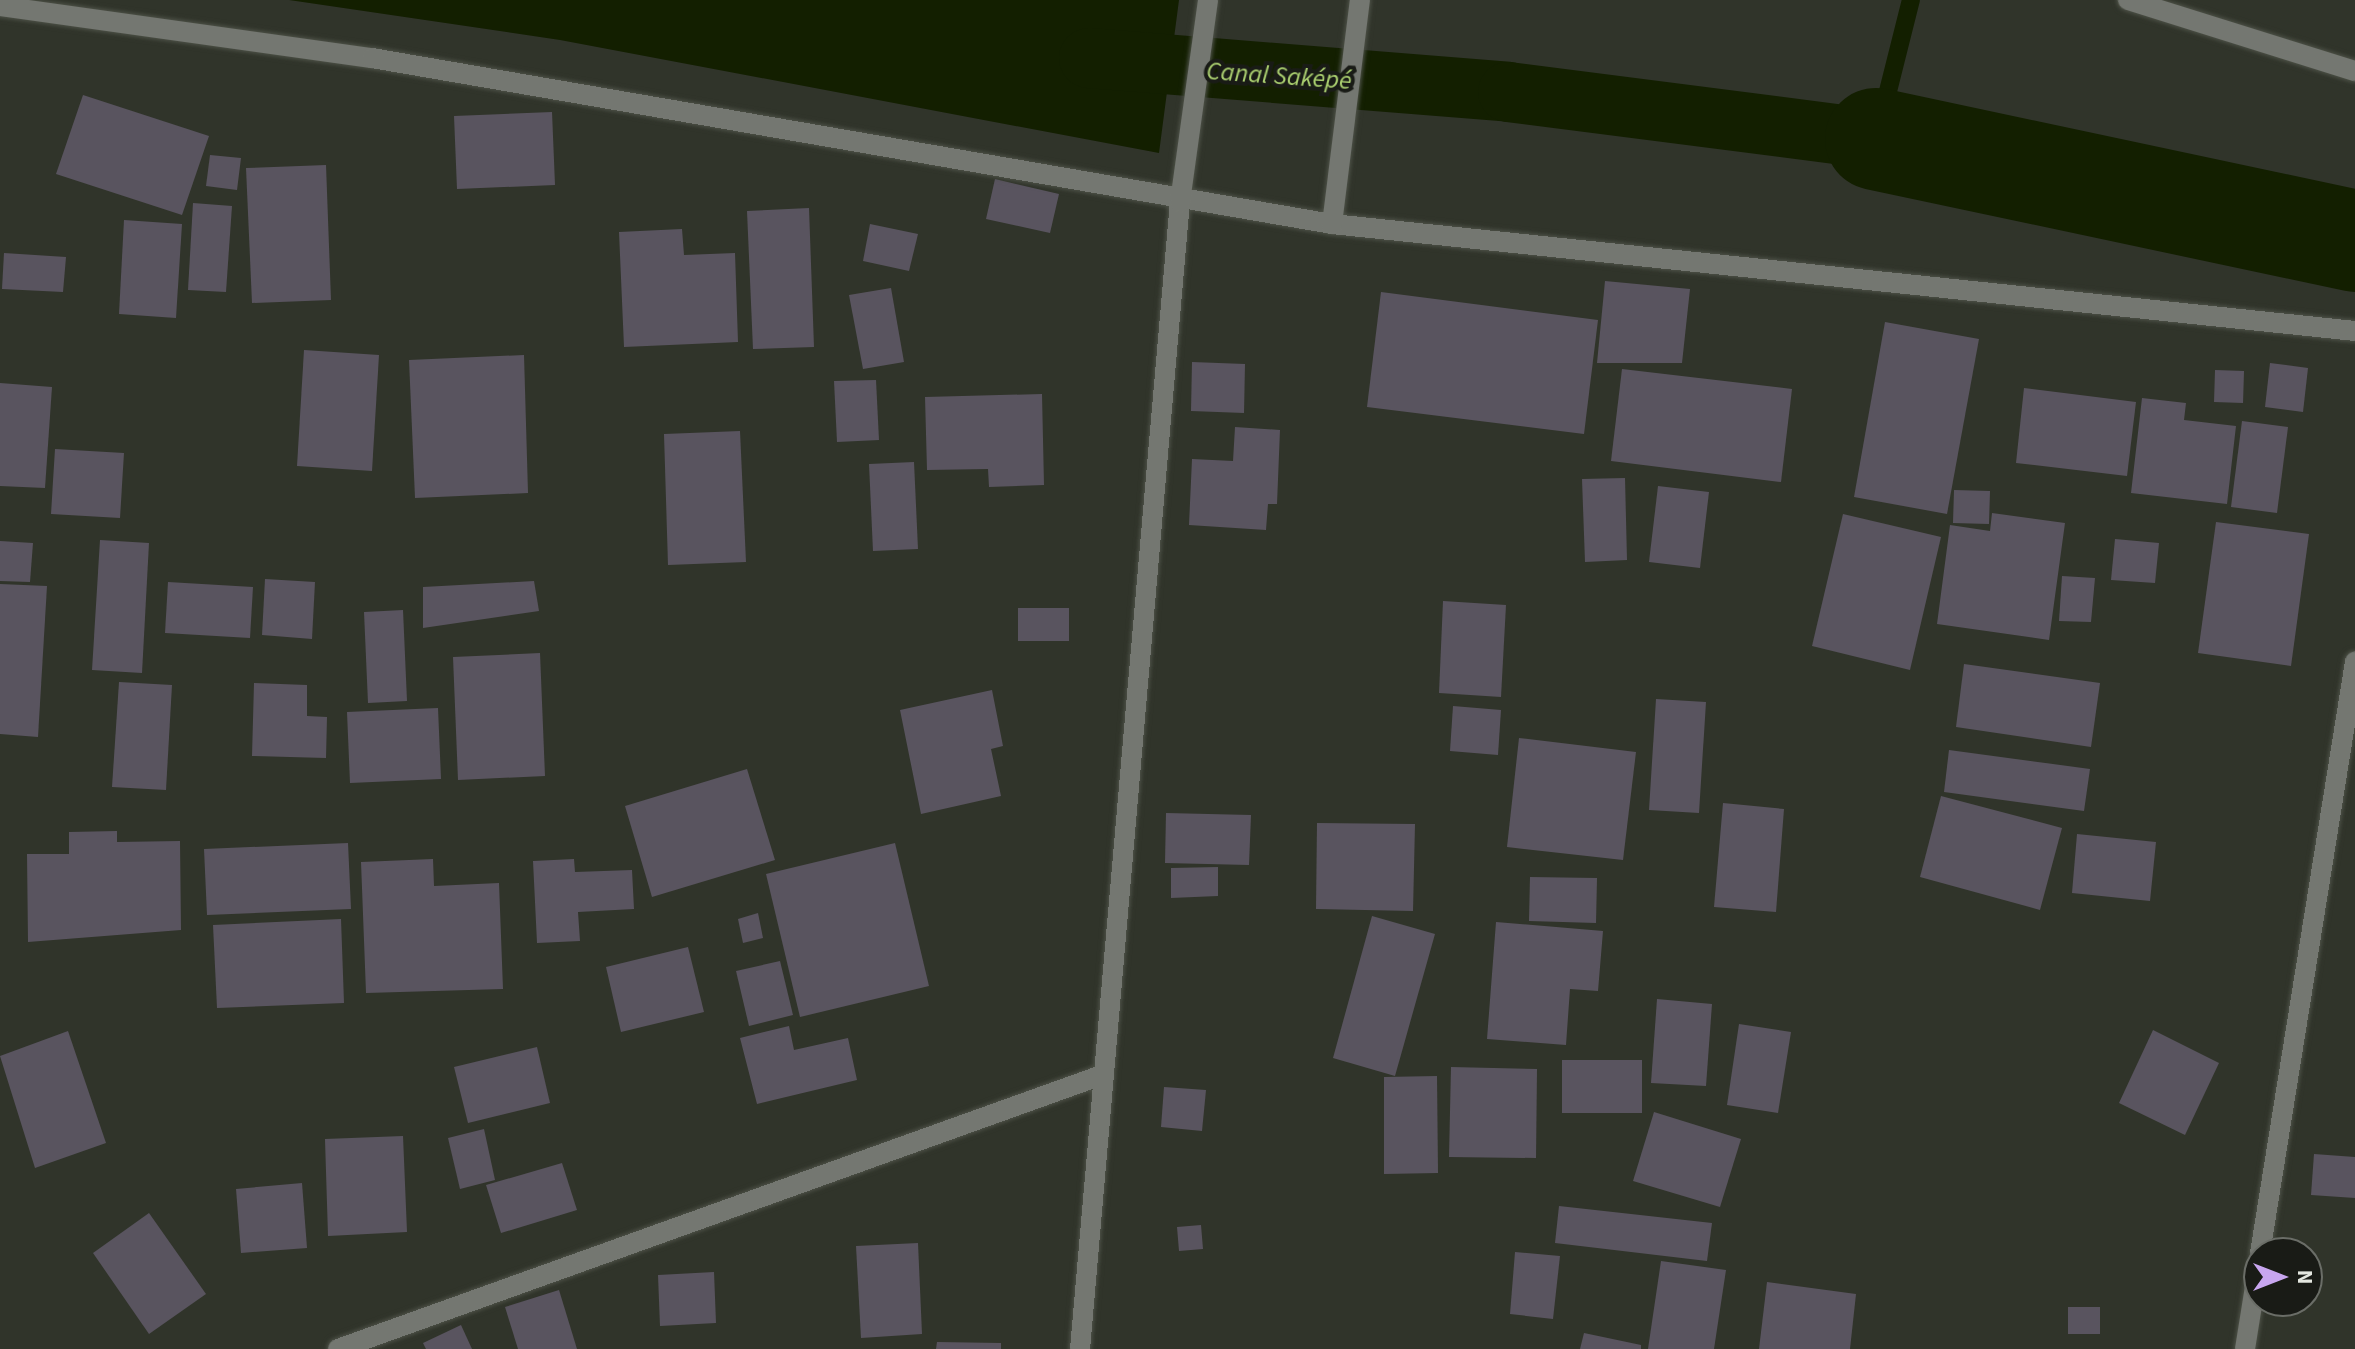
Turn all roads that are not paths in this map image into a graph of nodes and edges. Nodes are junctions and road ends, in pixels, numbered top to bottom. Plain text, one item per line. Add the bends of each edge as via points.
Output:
1 (1208, 0) edge
2 (1360, 0) edge
3 (2128, 0) edge
4 (0, 6) edge
5 (2355, 71) edge
6 (1180, 202) junction
7 (1332, 224) junction
8 (2355, 331) edge
9 (2355, 662) edge
10 (1099, 1076) junction
11 (2263, 1237) edge
12 (2250, 1317) edge
13 (338, 1349) edge
14 (1080, 1349) edge
15 (2245, 1349) edge

1 - 6 street
2 - 7 street
3 - 5 street
4 - 6 street via 372,58
6 - 7 street
6 - 10 street
7 - 8 street
9 - 11 street
10 - 13 street
10 - 14 street
12 - 15 street

